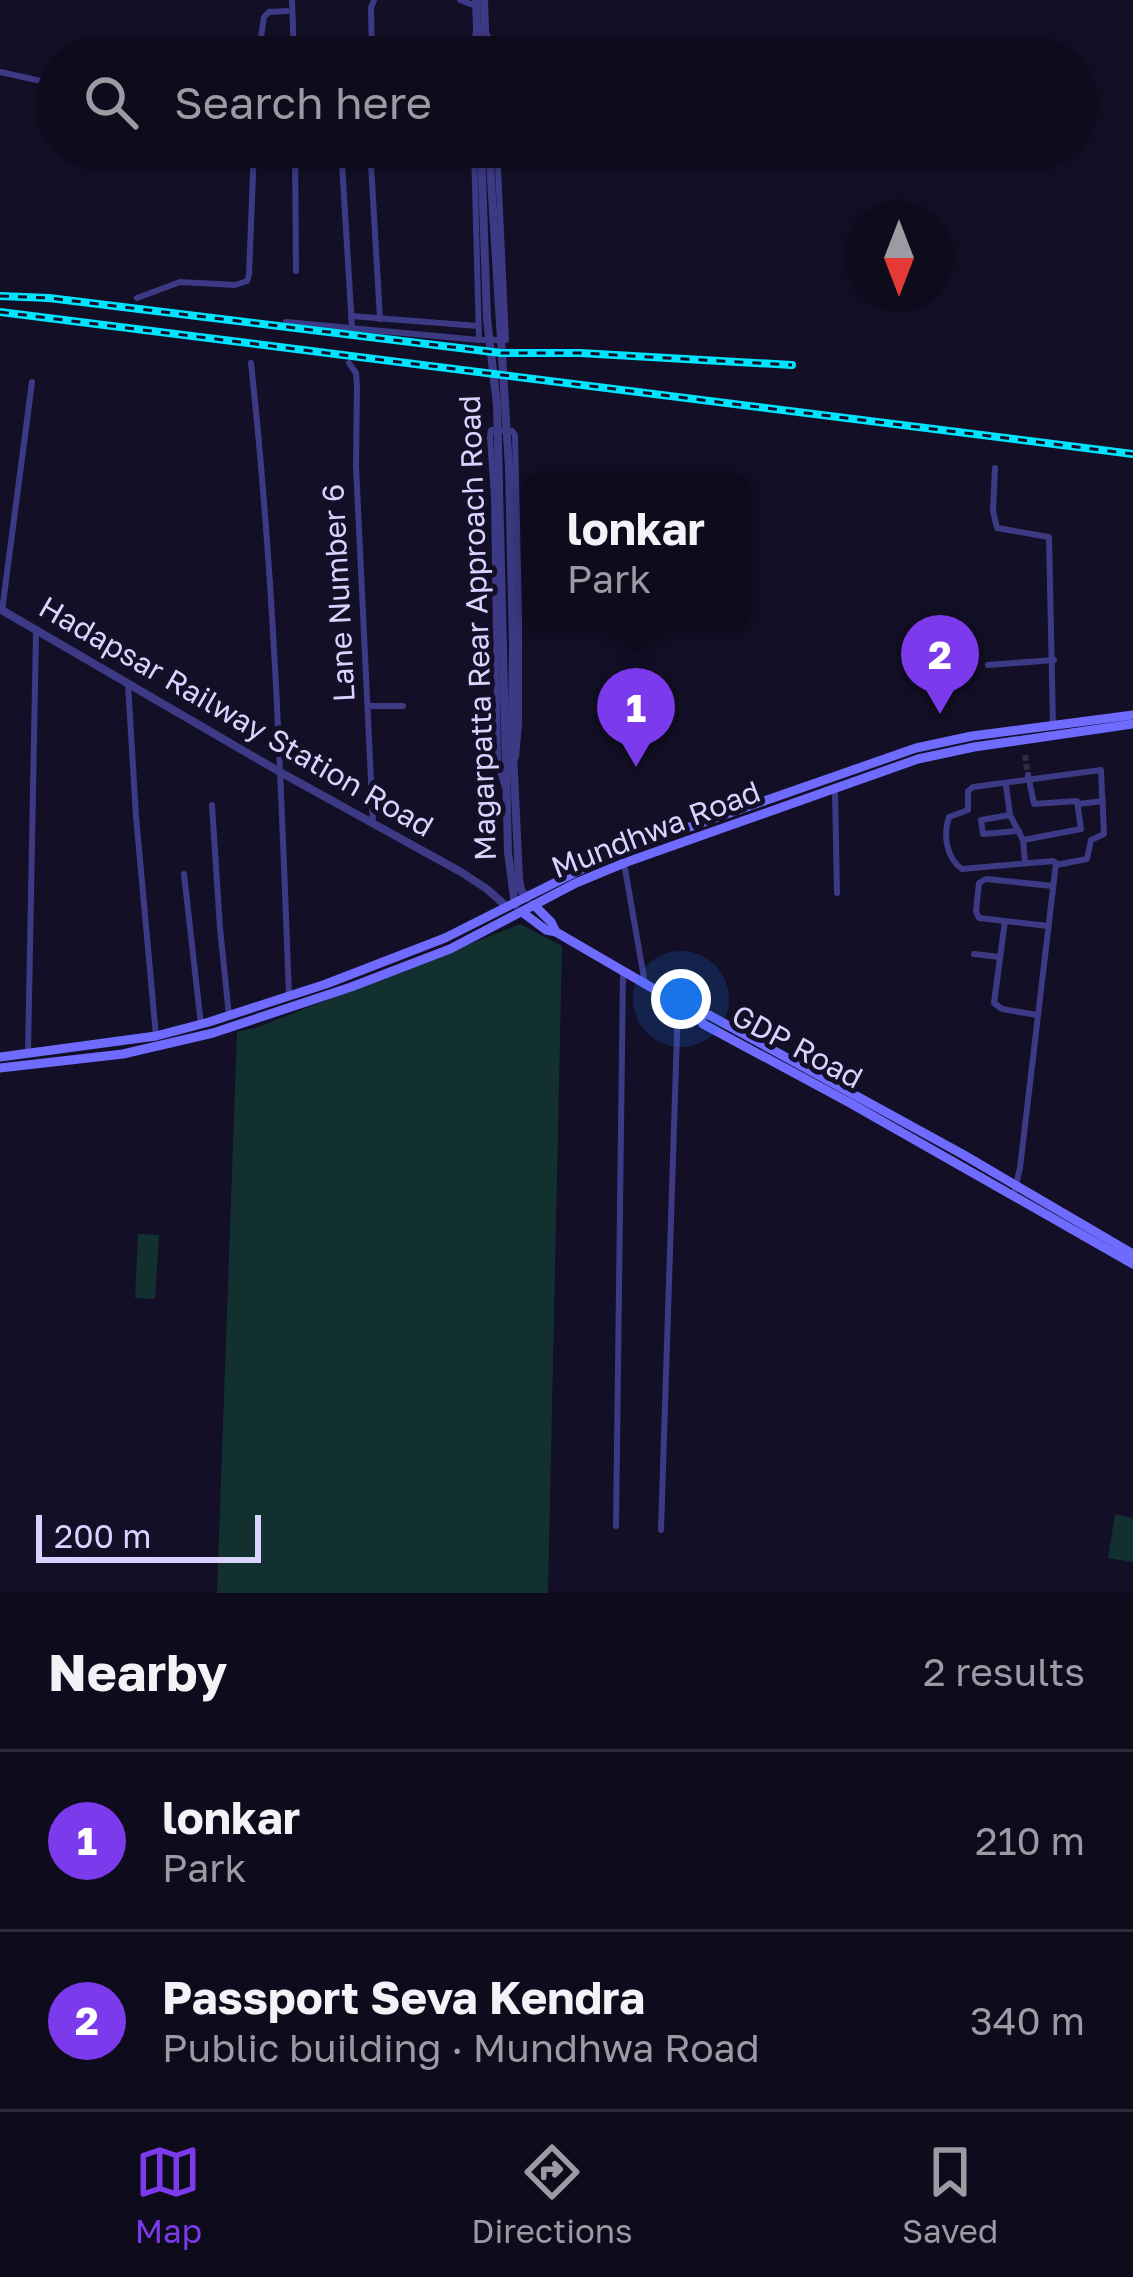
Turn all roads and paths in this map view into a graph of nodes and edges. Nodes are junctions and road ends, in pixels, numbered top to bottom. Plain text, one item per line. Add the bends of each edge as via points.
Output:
1 (292, 0) edge
2 (374, 0) edge
3 (460, 0) edge
4 (479, 2) edge
5 (287, 11) dead end
6 (482, 30) junction
7 (261, 36) edge
8 (293, 36) edge
9 (372, 36) edge
10 (482, 36) edge
11 (487, 36) edge
12 (0, 72) edge
13 (36, 80) edge
14 (254, 168) edge
15 (295, 168) edge
16 (342, 168) edge
17 (371, 168) edge
18 (484, 168) edge
19 (487, 168) edge
20 (487, 168) edge
21 (296, 271) dead end
22 (137, 298) dead end
23 (351, 316) junction
24 (380, 319) junction
25 (286, 322) dead end
26 (478, 326) junction
27 (352, 328) junction
28 (479, 340) junction
29 (251, 363) dead end
30 (350, 363) dead end
31 (32, 382) dead end
32 (995, 468) dead end
33 (1, 610) edge
34 (36, 632) junction
35 (1054, 660) junction
36 (988, 665) dead end
37 (128, 684) junction
38 (368, 706) junction
39 (403, 706) dead end
40 (1133, 719) edge
41 (1053, 730) junction
42 (507, 731) junction
43 (917, 753) junction
44 (514, 767) junction
45 (280, 772) junction
46 (1028, 778) junction
47 (1005, 784) junction
48 (836, 789) junction
49 (506, 790) junction
50 (1103, 801) junction
51 (1079, 804) junction
52 (212, 805) dead end
53 (1010, 815) junction
54 (373, 824) junction
55 (689, 833) junction
56 (1021, 836) junction
57 (1025, 862) junction
58 (624, 863) junction
59 (1056, 865) junction
60 (184, 874) dead end
61 (1053, 886) junction
62 (837, 893) dead end
63 (530, 901) junction
64 (514, 908) junction
65 (1005, 921) junction
66 (1048, 926) junction
67 (556, 932) junction
68 (974, 954) dead end
69 (1000, 957) junction
70 (622, 971) junction
71 (644, 984) junction
72 (289, 996) junction
73 (678, 1003) junction
74 (1037, 1015) junction
75 (229, 1016) junction
76 (208, 1026) junction
77 (156, 1036) junction
78 (28, 1053) junction
79 (0, 1057) edge
80 (0, 1069) edge
81 (1015, 1192) junction
82 (1133, 1255) edge
83 (1133, 1264) edge
84 (616, 1526) dead end
85 (661, 1530) dead end

1 - 8 street
2 - 9 street
3 - 4 street
4 - 6 street
5 - 7 street via 269,12
6 - 10 street
6 - 11 street
12 - 13 street
14 - 22 street via 247,281 180,282
15 - 21 street
16 - 23 street
17 - 24 street
18 - 26 street
19 - 28 street via 506,337
20 - 42 street, Magarpatta Rear Approach Road via 508,468
23 - 24 street
23 - 27 street
24 - 26 street
25 - 27 street
26 - 28 street
27 - 28 street
29 - 45 street
30 - 38 street, Lane Number 6
31 - 33 street
32 - 35 street via 997,528 1049,537
33 - 34 street, Hadapsar Railway Station Road
34 - 37 street, Hadapsar Railway Station Road
34 - 78 street
35 - 36 street
35 - 41 street
37 - 45 street, Hadapsar Railway Station Road
37 - 77 street
38 - 39 street
38 - 54 street, Lane Number 6
40 - 41 main road, Mundhwa Road
41 - 43 main road, Mundhwa Road via 972,736
41 - 43 main road, Mundhwa Road via 1024,746
42 - 44 street, Magarpatta Rear Approach Road
42 - 49 street, Magarpatta Rear Approach Road
43 - 48 main road, Mundhwa Road
43 - 55 main road, Mundhwa Road
44 - 49 street via 515,435 494,430 498,766
44 - 63 street, Magarpatta Rear Approach Road via 519,879
45 - 54 street, Hadapsar Railway Station Road
45 - 72 street
46 - 47 street
46 - 50 street via 1101,770
46 - 51 street via 1034,805
47 - 53 street
47 - 57 street via 968,791 968,811 946,822 949,856 966,869
48 - 55 main road, Mundhwa Road
48 - 62 street
49 - 64 street, Magarpatta Rear Approach Road
50 - 51 street
50 - 59 street via 1104,834 1091,840 1087,859
51 - 56 street via 1079,832
52 - 75 street
53 - 56 street
53 - 56 street via 981,820 983,834
54 - 64 street, Hadapsar Railway Station Road
55 - 58 main road, Mundhwa Road
55 - 63 main road, Mundhwa Road via 612,854
56 - 57 street
57 - 59 street
58 - 63 main road, Mundhwa Road
58 - 71 street
59 - 61 street
60 - 76 street
61 - 65 street via 982,880 976,915
61 - 66 street
63 - 64 main road, Mundhwa Road
63 - 67 main road
64 - 67 main road
64 - 72 main road, Mundhwa Road
64 - 76 main road, Mundhwa Road via 403,968
65 - 66 street
65 - 69 street
66 - 74 street
67 - 70 main road, GDP Road
68 - 69 street
69 - 74 street via 996,1006
70 - 71 main road, GDP Road
70 - 84 street
71 - 73 main road, GDP Road
72 - 75 main road, Mundhwa Road
73 - 81 main road, GDP Road via 703,1024
73 - 85 street
74 - 81 street
75 - 76 main road, Mundhwa Road
76 - 77 main road, Mundhwa Road
76 - 80 main road, Mundhwa Road via 123,1054
77 - 78 main road, Mundhwa Road
78 - 79 main road, Mundhwa Road
81 - 82 main road
81 - 83 main road, GDP Road

